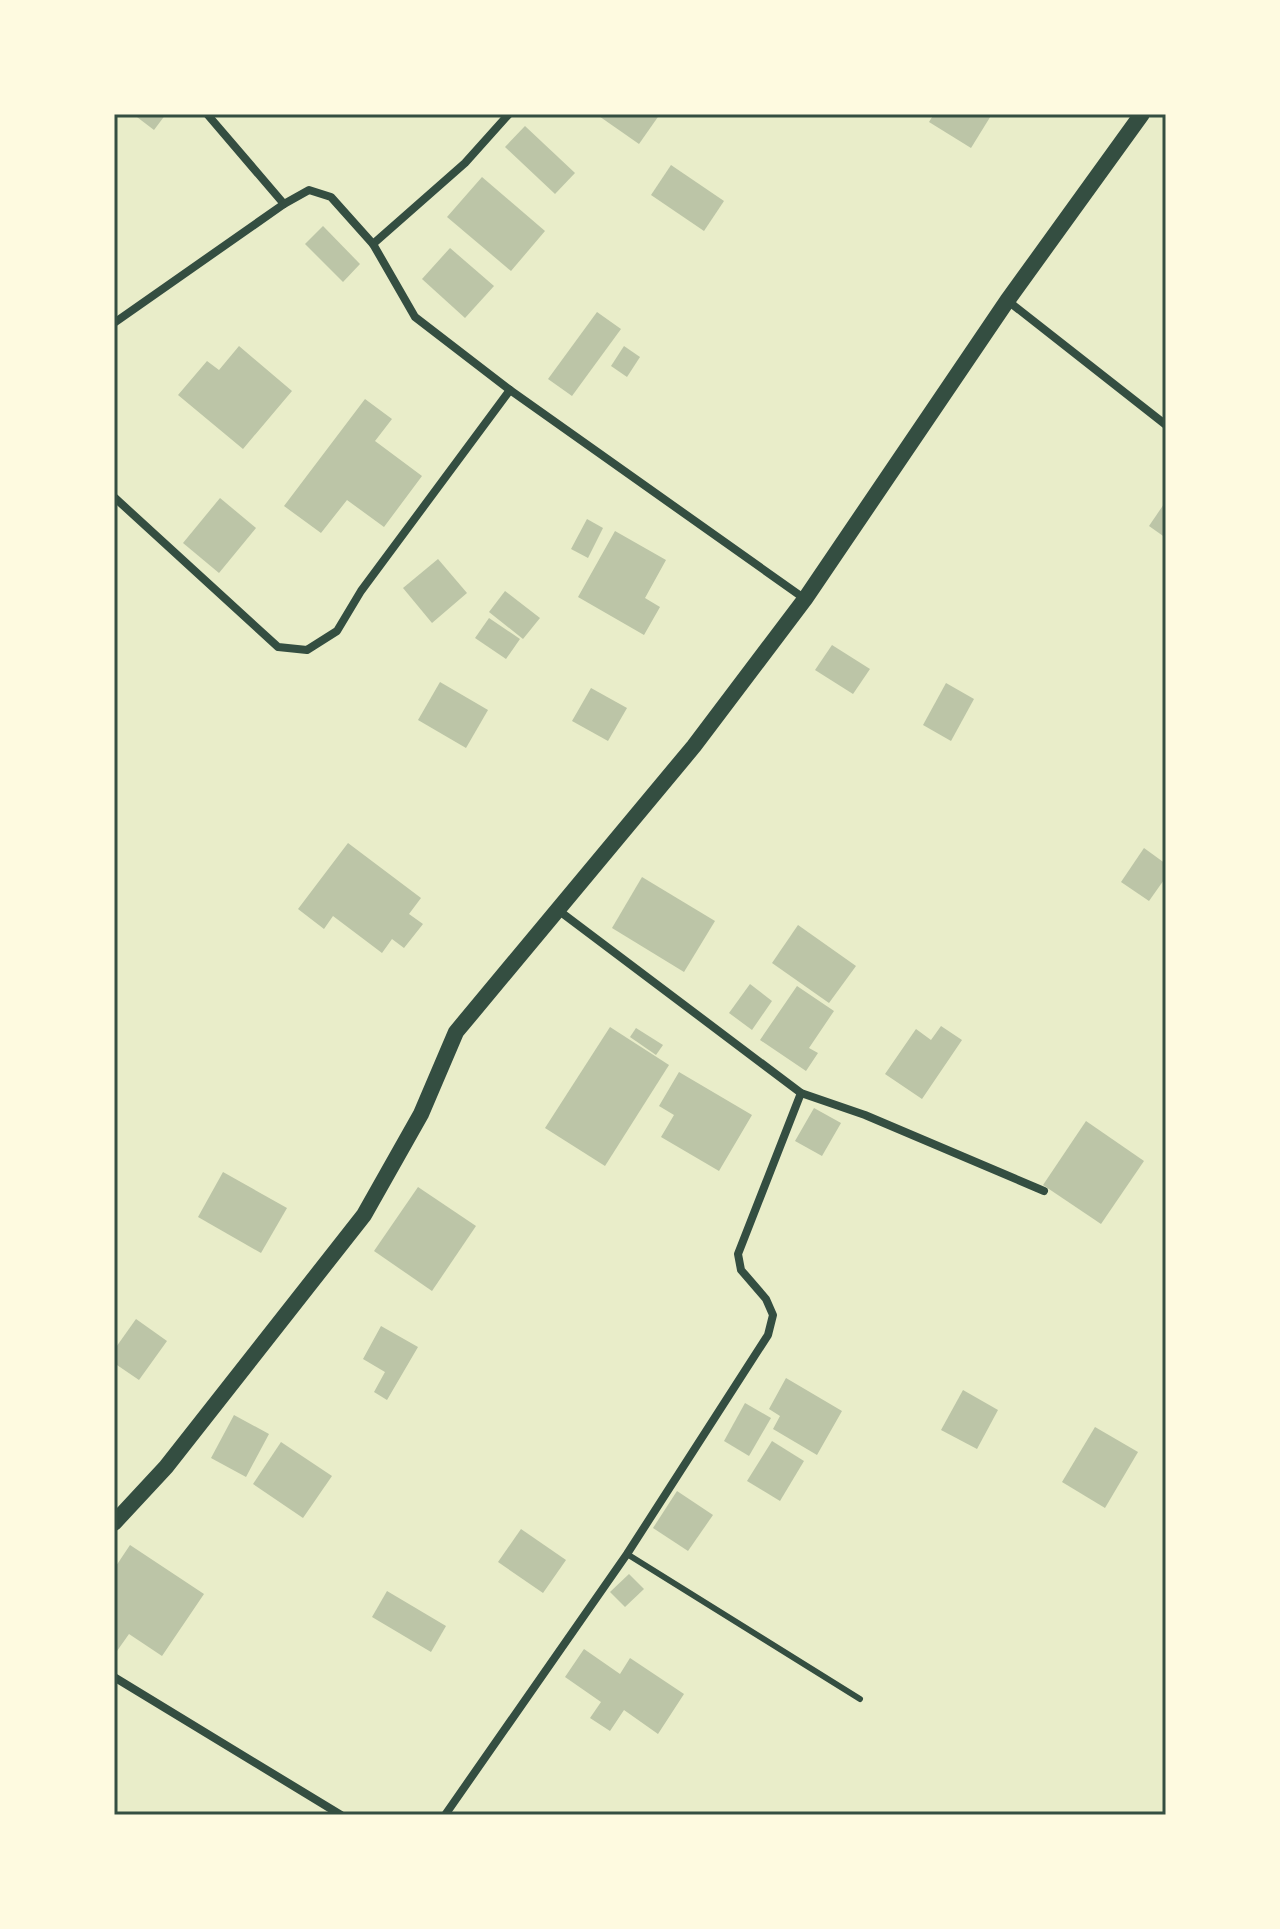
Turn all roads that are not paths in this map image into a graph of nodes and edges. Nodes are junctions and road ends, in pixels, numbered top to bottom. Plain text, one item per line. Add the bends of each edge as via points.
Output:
1 (207, 114) edge
2 (509, 114) edge
3 (1142, 114) edge
4 (284, 204) junction
5 (373, 244) junction
6 (1007, 301) junction
7 (114, 323) edge
8 (510, 390) junction
9 (1166, 425) edge
10 (114, 497) edge
11 (805, 599) junction
12 (557, 910) junction
13 (801, 1093) junction
14 (1044, 1191) dead end
15 (114, 1523) edge
16 (627, 1554) junction
17 (114, 1677) edge
18 (860, 1699) dead end
19 (341, 1815) edge
20 (445, 1815) edge

1 - 4 street
2 - 5 street via 465,163
3 - 6 main road
4 - 5 street via 309,190 331,197
4 - 7 street
5 - 8 street via 415,317
6 - 9 street
6 - 11 main road
8 - 10 street via 337,631 307,650 278,647
8 - 11 street
11 - 12 main road via 694,746
12 - 13 street
12 - 15 main road via 456,1032 421,1114 364,1215 166,1467
13 - 14 street
13 - 16 street via 738,1254 741,1270 773,1315 768,1335
16 - 18 lane
16 - 20 street
17 - 19 street

